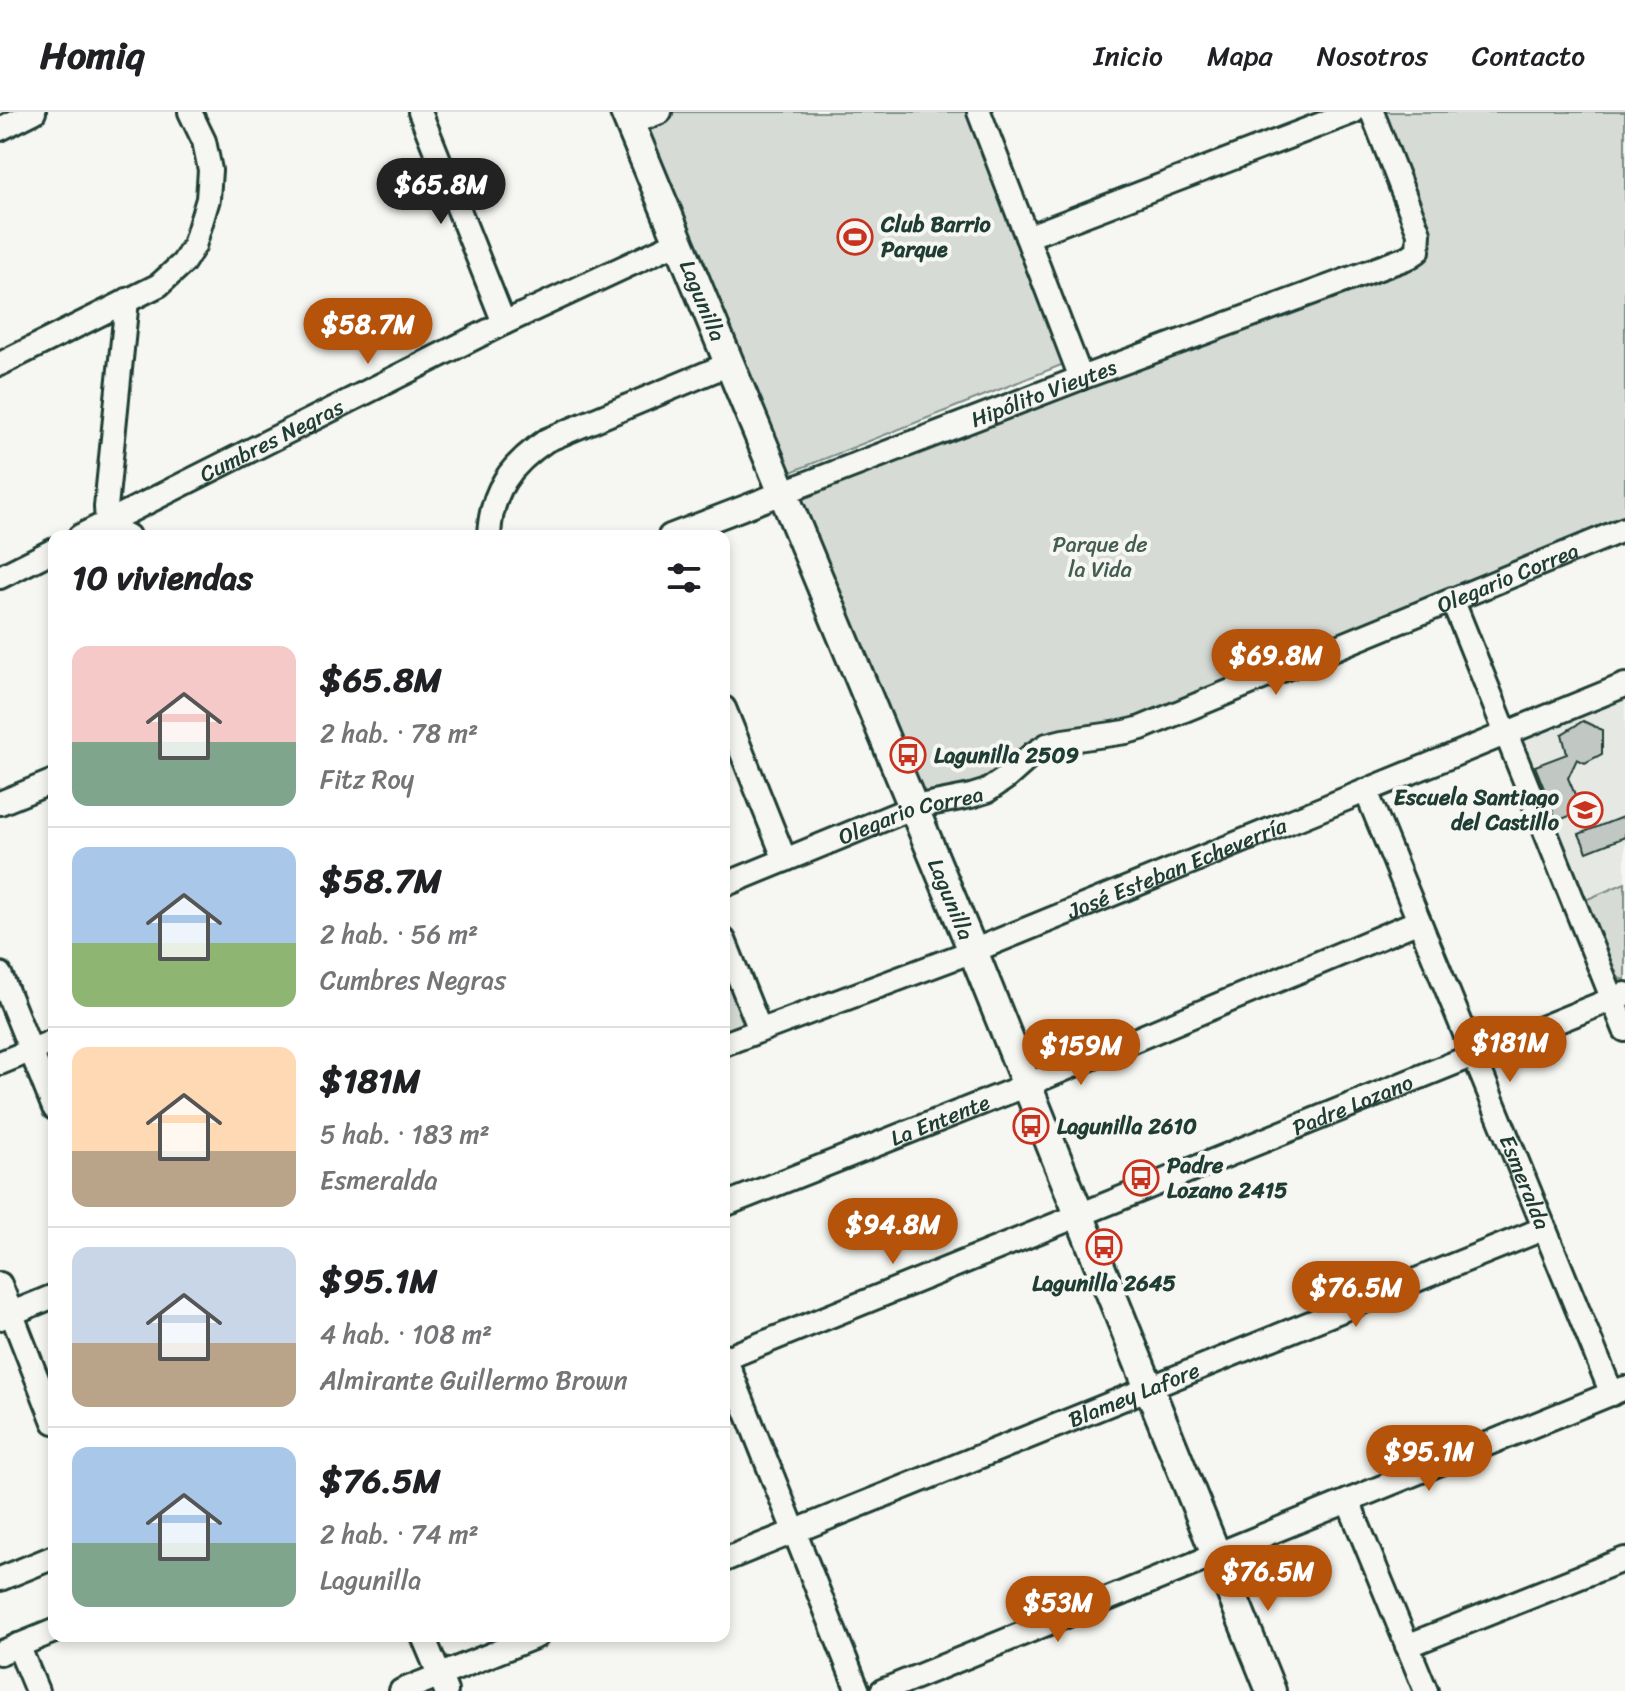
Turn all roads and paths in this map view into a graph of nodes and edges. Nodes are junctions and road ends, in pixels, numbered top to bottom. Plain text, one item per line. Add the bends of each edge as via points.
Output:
1 (34, 112) edge
2 (190, 112) edge
3 (420, 112) edge
4 (660, 112) edge
5 (979, 112) edge
6 (1353, 112) edge
7 (1372, 112) edge
8 (627, 118) edge
9 (0, 129) edge
10 (1027, 237) junction
11 (678, 242) junction
12 (127, 300) junction
13 (504, 323) junction
14 (0, 364) edge
15 (729, 364) junction
16 (1081, 378) junction
17 (782, 492) junction
18 (107, 522) junction
19 (1625, 529) edge
20 (92, 530) edge
21 (117, 530) edge
22 (490, 530) edge
23 (685, 530) edge
24 (48, 553) edge
25 (0, 577) edge
26 (1452, 599) junction
27 (1625, 685) edge
28 (730, 723) edge
29 (1506, 733) junction
30 (48, 787) edge
31 (1366, 791) junction
32 (0, 803) edge
33 (914, 807) junction
34 (785, 860) junction
35 (730, 883) edge
36 (1419, 921) junction
37 (973, 951) junction
38 (730, 955) edge
39 (0, 974) edge
40 (1619, 996) edge
41 (760, 1030) junction
42 (1625, 1030) edge
43 (730, 1042) edge
44 (48, 1044) edge
45 (31, 1051) junction
46 (1474, 1056) junction
47 (0, 1063) edge
48 (1027, 1085) junction
49 (48, 1093) edge
50 (730, 1203) edge
51 (1079, 1215) junction
52 (1545, 1228) junction
53 (0, 1284) edge
54 (48, 1298) edge
55 (6, 1315) edge
56 (730, 1356) edge
57 (730, 1373) edge
58 (1150, 1388) junction
59 (1618, 1391) edge
60 (48, 1409) edge
61 (1348, 1501) junction
62 (795, 1532) junction
63 (1217, 1555) junction
64 (730, 1558) edge
65 (48, 1559) edge
66 (1625, 1559) edge
67 (0, 1579) edge
68 (48, 1633) edge
69 (425, 1642) edge
70 (525, 1642) edge
71 (1407, 1646) junction
72 (9, 1649) edge
73 (442, 1683) edge
74 (37, 1691) edge
75 (401, 1691) edge
76 (858, 1691) edge
77 (882, 1691) edge
78 (1271, 1691) edge
79 (1426, 1691) edge

1 - 9 street
2 - 12 street via 210,170 208,199 194,246 173,274
3 - 13 street
4 - 8 street
5 - 10 street
6 - 10 street
7 - 16 street, Hipólito Vieytes via 1419,233 1418,251
8 - 11 main road, Lagunilla
10 - 16 street
11 - 13 street, Cumbres Negras
11 - 15 main road, Lagunilla
12 - 14 street
12 - 18 street
13 - 18 street, Cumbres Negras
15 - 17 main road, Lagunilla
15 - 22 street via 531,451 503,482
16 - 17 street, Hipólito Vieytes
17 - 23 street, Hipólito Vieytes
17 - 33 main road, Lagunilla
18 - 20 street, Cumbres Negras
18 - 21 street
19 - 26 street, Olegario Correa
24 - 25 street
26 - 29 street
26 - 33 street, Olegario Correa via 1141,728 1047,745 987,791
27 - 29 street, José Esteban Echeverría
28 - 34 street
29 - 31 street, José Esteban Echeverría
29 - 40 street
30 - 32 street
31 - 36 street, Esmeralda
31 - 37 street, José Esteban Echeverría
33 - 34 street, Olegario Correa
33 - 37 main road, Lagunilla
34 - 35 street, Olegario Correa
36 - 46 street, Esmeralda
36 - 48 street, La Entente
37 - 41 street, José Esteban Echeverría
37 - 48 main road, Lagunilla
38 - 41 street
39 - 45 street
40 - 42 street
40 - 46 street, Padre Lozano
41 - 43 street, José Esteban Echeverría
44 - 45 street
45 - 47 street
45 - 49 street
46 - 51 street, Padre Lozano
46 - 52 street, Esmeralda
48 - 50 street, La Entente
48 - 51 main road, Lagunilla
51 - 56 street, Padre Lozano
51 - 58 main road, Lagunilla
52 - 58 street, Blamey Lafore
52 - 59 street, Esmeralda
53 - 55 street
54 - 55 street
55 - 60 street
57 - 62 street
58 - 62 street, Blamey Lafore
58 - 63 main road, Lagunilla
59 - 61 street
61 - 63 street
61 - 71 street
62 - 64 street, Blamey Lafore
62 - 76 street
63 - 77 street
63 - 78 main road, Lagunilla
65 - 67 street
66 - 71 street
68 - 72 street
69 - 73 street
70 - 73 street
71 - 79 street
72 - 74 street
73 - 75 street

